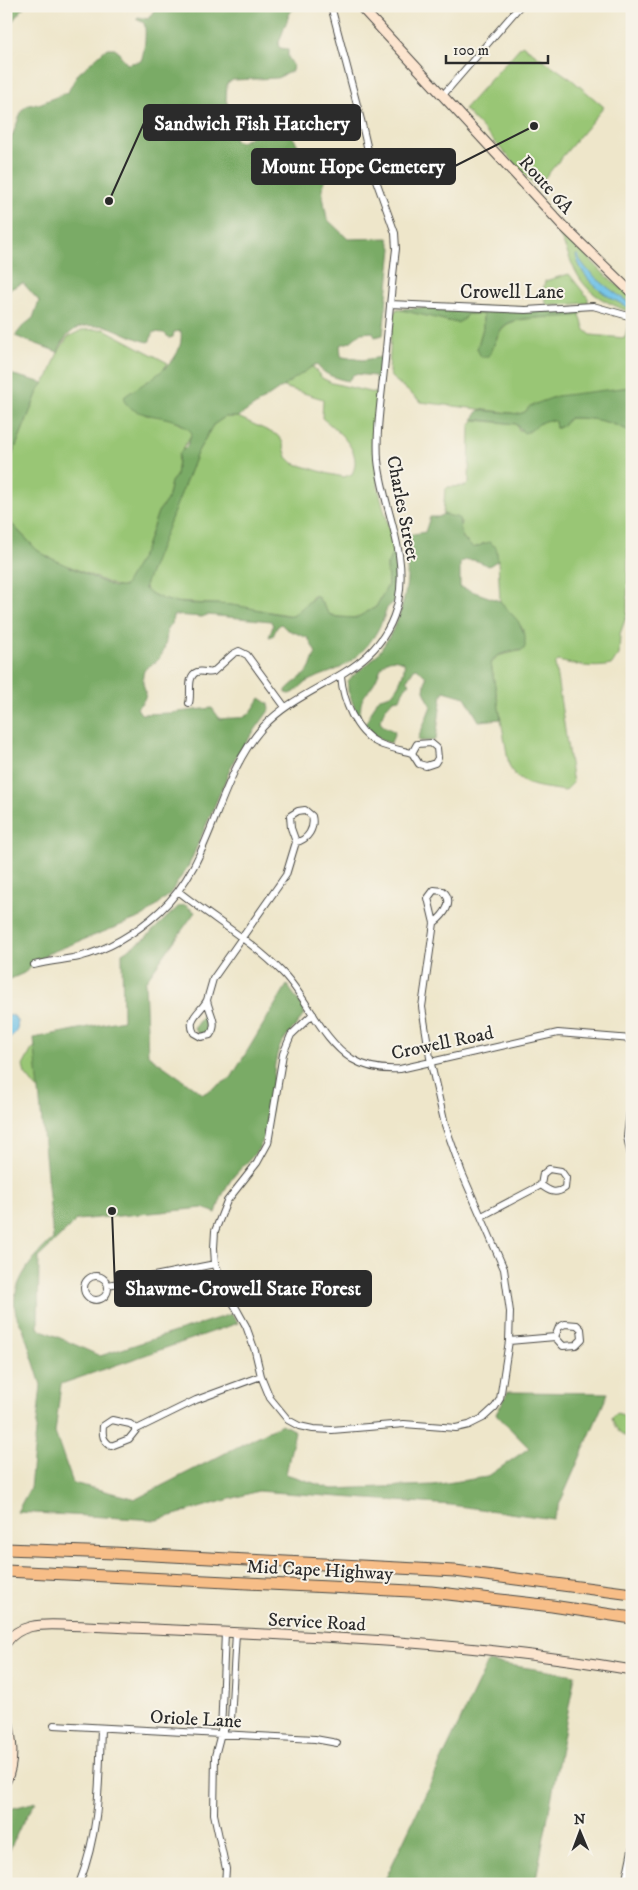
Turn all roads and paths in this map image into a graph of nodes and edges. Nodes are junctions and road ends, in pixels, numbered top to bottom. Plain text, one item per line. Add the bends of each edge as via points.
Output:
1 (331, 6) edge
2 (360, 6) edge
3 (520, 6) edge
4 (443, 95) junction
5 (632, 293) edge
6 (390, 304) junction
7 (632, 317) edge
8 (341, 676) junction
9 (189, 704) dead end
10 (285, 707) junction
11 (412, 753) junction
12 (296, 842) junction
13 (178, 891) junction
14 (434, 923) junction
15 (243, 938) junction
16 (34, 966) dead end
17 (207, 1000) junction
18 (313, 1014) junction
19 (632, 1038) edge
20 (430, 1064) junction
21 (632, 1096) edge
22 (632, 1160) edge
23 (541, 1185) dead end
24 (482, 1216) junction
25 (215, 1264) junction
26 (108, 1285) dead end
27 (555, 1337) junction
28 (509, 1341) junction
29 (260, 1376) junction
30 (137, 1429) junction
31 (6, 1549) edge
32 (6, 1571) edge
33 (632, 1594) edge
34 (632, 1618) edge
35 (225, 1632) junction
36 (236, 1633) junction
37 (6, 1643) edge
38 (632, 1670) edge
39 (6, 1708) edge
40 (54, 1725) dead end
41 (101, 1728) junction
42 (221, 1734) junction
43 (337, 1743) dead end
44 (6, 1781) edge
45 (632, 1850) edge
46 (79, 1884) edge
47 (225, 1884) edge
48 (625, 1884) edge

1 - 6 street, Charles Street via 373,172 395,232
2 - 4 street, Route 6A
3 - 4 street
4 - 5 street, Route 6A via 563,226
6 - 7 street, Crowell Lane via 526,310 594,306
6 - 8 street, Charles Street via 378,445 381,480 400,556 401,583 393,616 379,643
8 - 10 street, Charles Street
8 - 11 street via 347,703 361,729 377,743
9 - 10 street via 193,675 211,673 239,651 247,654
10 - 13 street, Charles Street via 253,738 237,762 199,856
11 - 11 street via 417,744 431,743 437,748 438,758 426,766 419,764
12 - 12 street via 290,816 305,810 312,816 312,829 303,840
12 - 15 street via 286,875
13 - 15 street, Crowell Road
13 - 16 street, Charles Street via 145,924 108,948
14 - 14 street via 428,898 434,890 443,891 448,895 449,904
14 - 20 street via 422,1007
15 - 17 street via 213,979
15 - 18 street, Crowell Road via 282,973
17 - 17 street via 192,1023 194,1033 201,1038 210,1035 214,1029
18 - 20 street, Crowell Road via 337,1046 363,1064 385,1070
18 - 25 street via 287,1042 268,1143 220,1213 215,1231
19 - 20 street, Crowell Road via 558,1033
20 - 24 street via 445,1125
21 - 22 street via 627,1137
23 - 24 street
24 - 28 street via 504,1269 510,1312
25 - 26 street
25 - 29 street via 246,1326
27 - 27 street via 559,1327 565,1324 576,1325 583,1334 580,1342 570,1347 558,1343
27 - 28 street
28 - 29 street via 500,1399 483,1418 464,1427 404,1424 332,1430 306,1428 288,1420 279,1410
29 - 30 street via 196,1400
30 - 30 street via 130,1440 116,1446 111,1446 102,1437 103,1426 112,1420
31 - 33 highway, Mid Cape Highway via 455,1571
32 - 34 highway, Mid Cape Highway via 431,1592
35 - 36 street, Service Road
35 - 37 street, Service Road via 42,1625 18,1631
35 - 42 street
36 - 38 street, Service Road via 481,1648
36 - 42 street via 232,1720
39 - 44 street via 12,1753
40 - 41 street, Oriole Lane
41 - 42 street, Oriole Lane
41 - 46 street via 97,1821 89,1860
42 - 43 street, Oriole Lane
42 - 47 street via 215,1756 214,1814 226,1869
45 - 48 street

